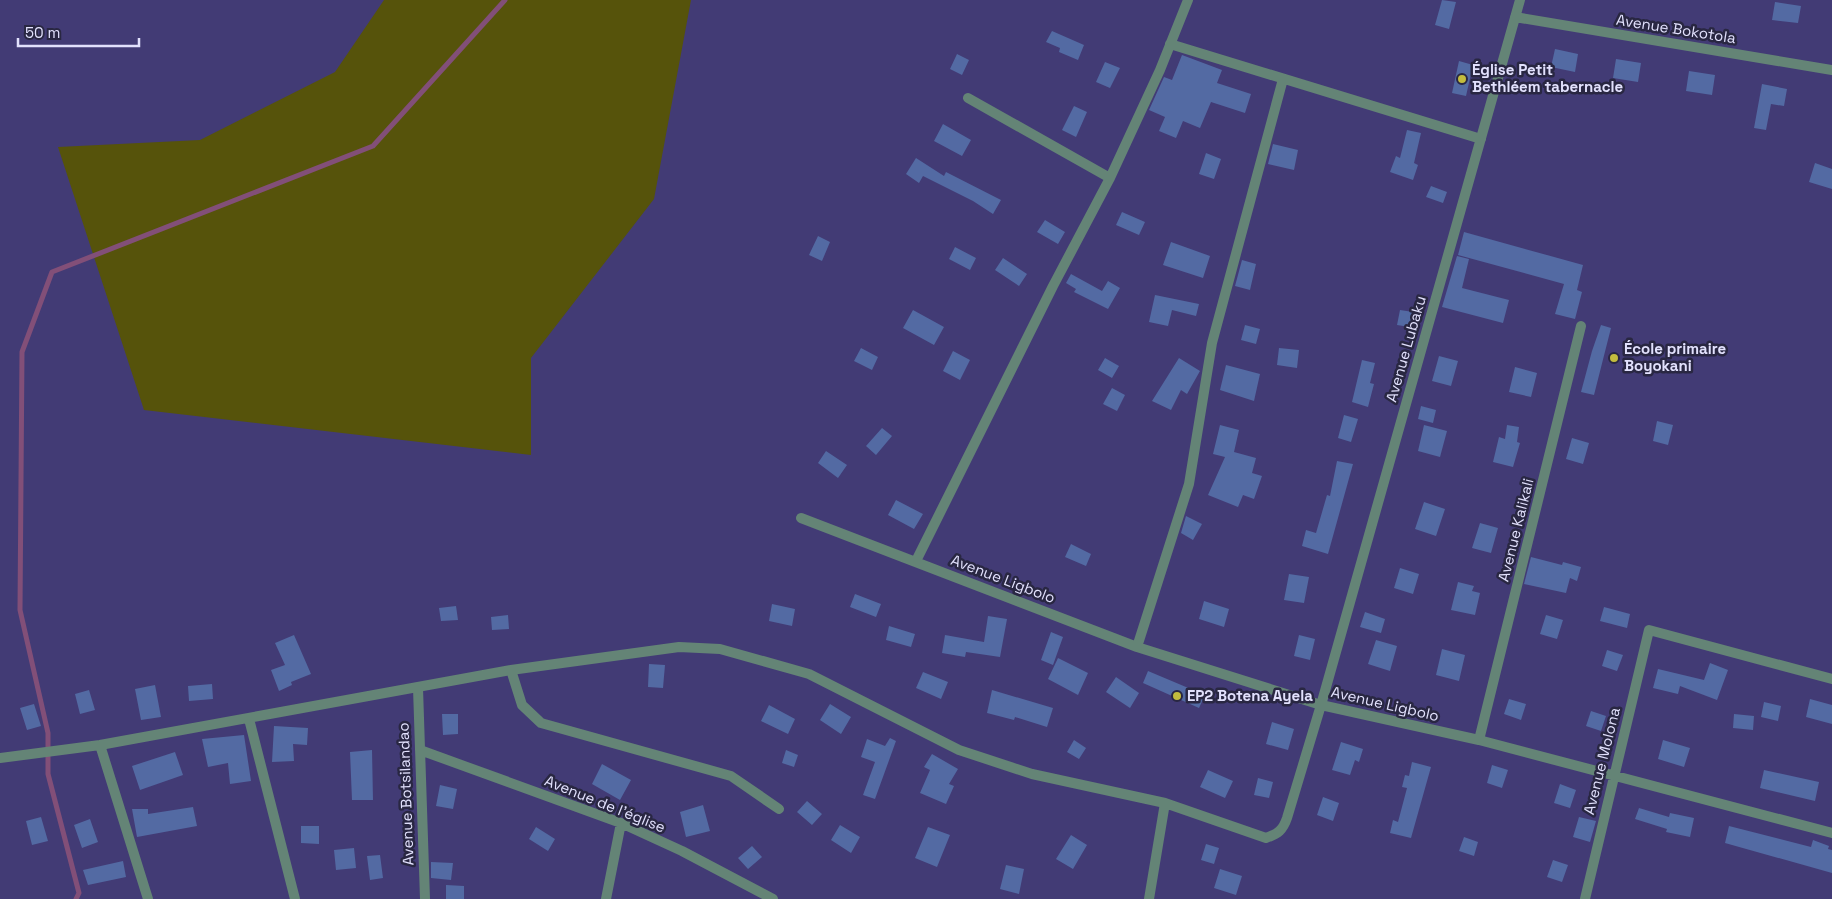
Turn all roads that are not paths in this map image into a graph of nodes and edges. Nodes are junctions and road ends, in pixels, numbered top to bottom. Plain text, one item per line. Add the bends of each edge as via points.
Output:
1 (1188, 0) edge
2 (1520, 0) edge
3 (1514, 17) junction
4 (1170, 44) junction
5 (1832, 70) edge
6 (1283, 79) junction
7 (968, 98) dead end
8 (1481, 139) junction
9 (1110, 178) junction
10 (1581, 326) dead end
11 (802, 518) dead end
12 (916, 561) junction
13 (1137, 647) junction
14 (511, 670) junction
15 (1832, 679) edge
16 (418, 688) junction
17 (1321, 705) junction
18 (249, 719) junction
19 (1479, 740) junction
20 (100, 745) junction
21 (420, 750) junction
22 (0, 758) edge
23 (1615, 774) junction
24 (1165, 803) junction
25 (779, 809) dead end
26 (621, 823) junction
27 (1832, 833) edge
28 (148, 899) edge
29 (295, 899) edge
30 (425, 899) edge
31 (606, 899) edge
32 (773, 899) edge
33 (1149, 899) edge
34 (1585, 899) edge

1 - 4 street
2 - 3 street, Avenue Lubaku
3 - 5 street, Avenue Bokotola
3 - 8 street, Avenue Lubaku
4 - 6 street
4 - 9 street
6 - 8 street
6 - 13 street via 1212,343 1189,484
7 - 9 street
8 - 17 street, Avenue Lubaku
9 - 12 street
10 - 19 street, Avenue Kalikali
11 - 12 street, Avenue Ligbolo
12 - 13 street, Avenue Ligbolo
13 - 17 street, Avenue Ligbolo
14 - 16 street, Avenue Lubaku
14 - 24 street, Avenue Lubaku via 679,647 720,650 809,674 959,750 1032,774
14 - 25 street via 522,705 541,724 731,776
15 - 23 street, Avenue Molona via 1649,630
16 - 18 street, Avenue Lubaku
16 - 21 street, Avenue Botsilandao
17 - 19 street, Avenue Ligbolo
17 - 24 street, Avenue Lubaku via 1288,818 1276,835 1266,838
18 - 20 street, Avenue Lubaku
18 - 29 street
19 - 23 street, Avenue Ligbolo
20 - 22 street, Avenue Lubaku
20 - 28 street
21 - 26 street, Avenue de l'église
21 - 30 street, Avenue Botsilandao
23 - 27 street, Avenue Ligbolo
23 - 34 street, Avenue Molona
24 - 33 street
26 - 31 street
26 - 32 street, Avenue de l'église

